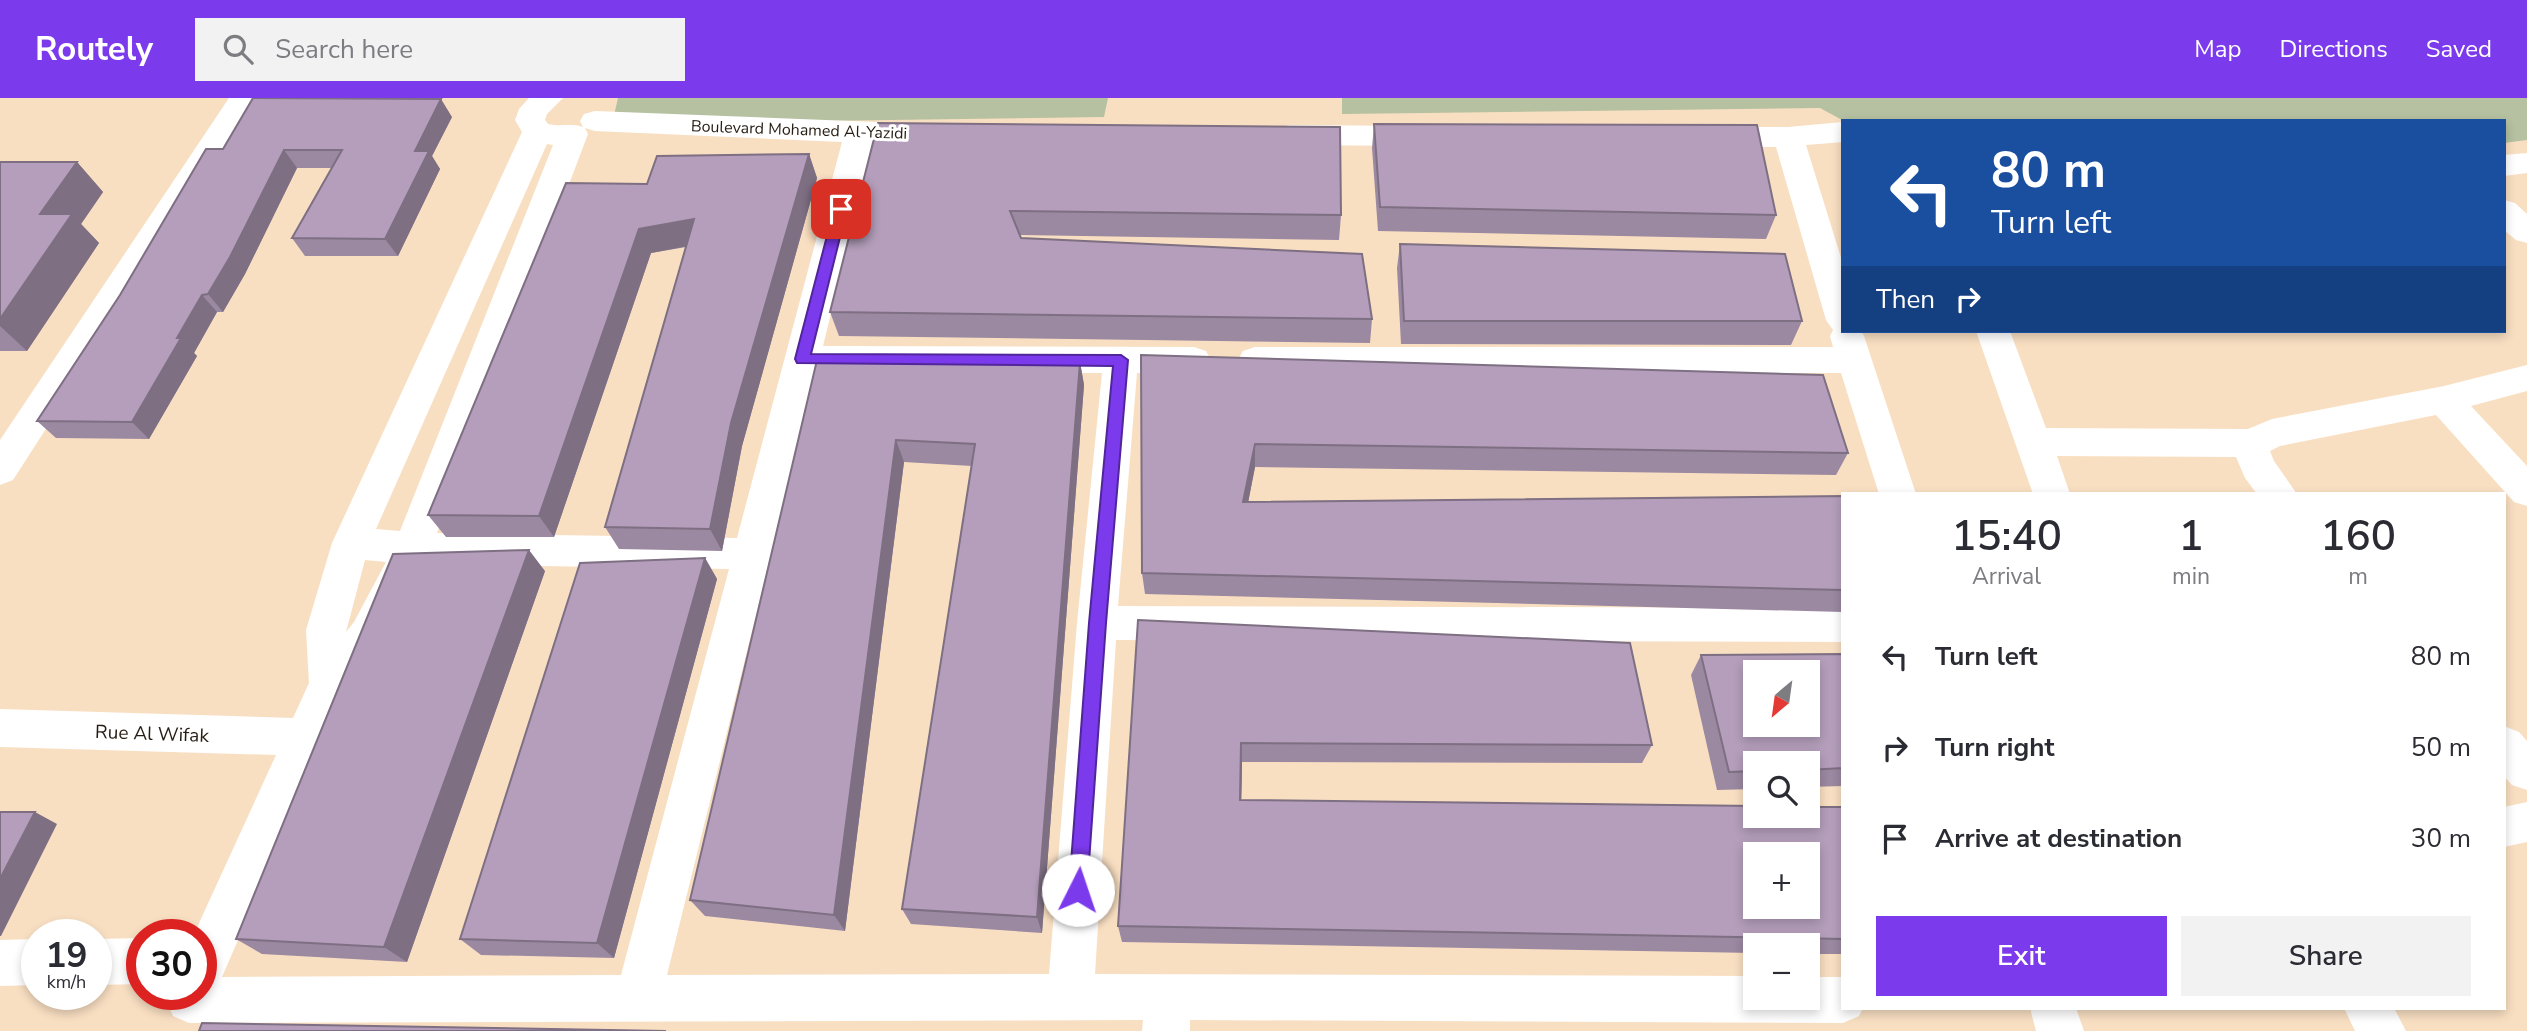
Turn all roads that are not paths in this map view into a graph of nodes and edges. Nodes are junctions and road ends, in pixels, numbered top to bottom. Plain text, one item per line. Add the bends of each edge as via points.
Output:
1 (244, 98) edge
2 (540, 107) edge
3 (588, 118) edge
4 (1841, 132) edge
5 (860, 134) junction
6 (957, 134) edge
7 (1262, 135) edge
8 (1456, 136) edge
9 (1677, 137) edge
10 (1788, 137) junction
11 (2527, 163) edge
12 (2506, 166) edge
13 (2506, 213) edge
14 (2527, 232) edge
15 (1841, 313) edge
16 (1994, 333) edge
17 (1850, 345) edge
18 (802, 359) junction
19 (1121, 360) junction
20 (2527, 378) edge
21 (2444, 400) junction
22 (16, 420) edge
23 (2034, 442) junction
24 (2252, 443) junction
25 (0, 470) edge
26 (2527, 491) edge
27 (1897, 492) edge
28 (2051, 492) edge
29 (2278, 492) edge
30 (351, 543) junction
31 (412, 548) junction
32 (752, 554) junction
33 (1097, 623) junction
34 (1841, 625) edge
35 (329, 683) junction
36 (0, 728) edge
37 (303, 737) junction
38 (2506, 748) edge
39 (2527, 771) edge
40 (2527, 822) edge
41 (2506, 827) edge
42 (217, 933) edge
43 (0, 962) edge
44 (21, 962) edge
45 (217, 987) edge
46 (1070, 998) junction
47 (638, 999) junction
48 (1841, 1000) edge
49 (2054, 1010) edge
50 (2368, 1010) edge
51 (1167, 1014) edge
52 (2060, 1031) edge
53 (2382, 1031) edge

1 - 22 street
2 - 3 street, Boulevard Mohamed Al-Yazidi via 550,136
2 - 30 street
3 - 5 street, Boulevard Mohamed Al-Yazidi
3 - 31 street
4 - 10 street
5 - 6 street, Boulevard Mohamed Al-Yazidi
5 - 18 street
7 - 8 street
9 - 10 street
10 - 15 street
11 - 12 street
13 - 14 street
16 - 23 street
17 - 19 street
17 - 27 street
18 - 19 street
18 - 32 street
19 - 33 street
20 - 21 street
21 - 24 street via 2272,433
21 - 26 street
22 - 25 street
23 - 24 street
23 - 28 street
24 - 29 street via 2254,460
30 - 31 street
30 - 35 street via 326,630
31 - 32 street
31 - 35 street via 368,634
32 - 47 street
33 - 34 street
33 - 46 street
35 - 37 street
36 - 37 street, Rue Al Wifak
37 - 42 street
38 - 39 street
40 - 41 street
43 - 44 street
45 - 47 street
46 - 47 street
46 - 51 street
48 - 51 street
49 - 52 street
50 - 53 street

